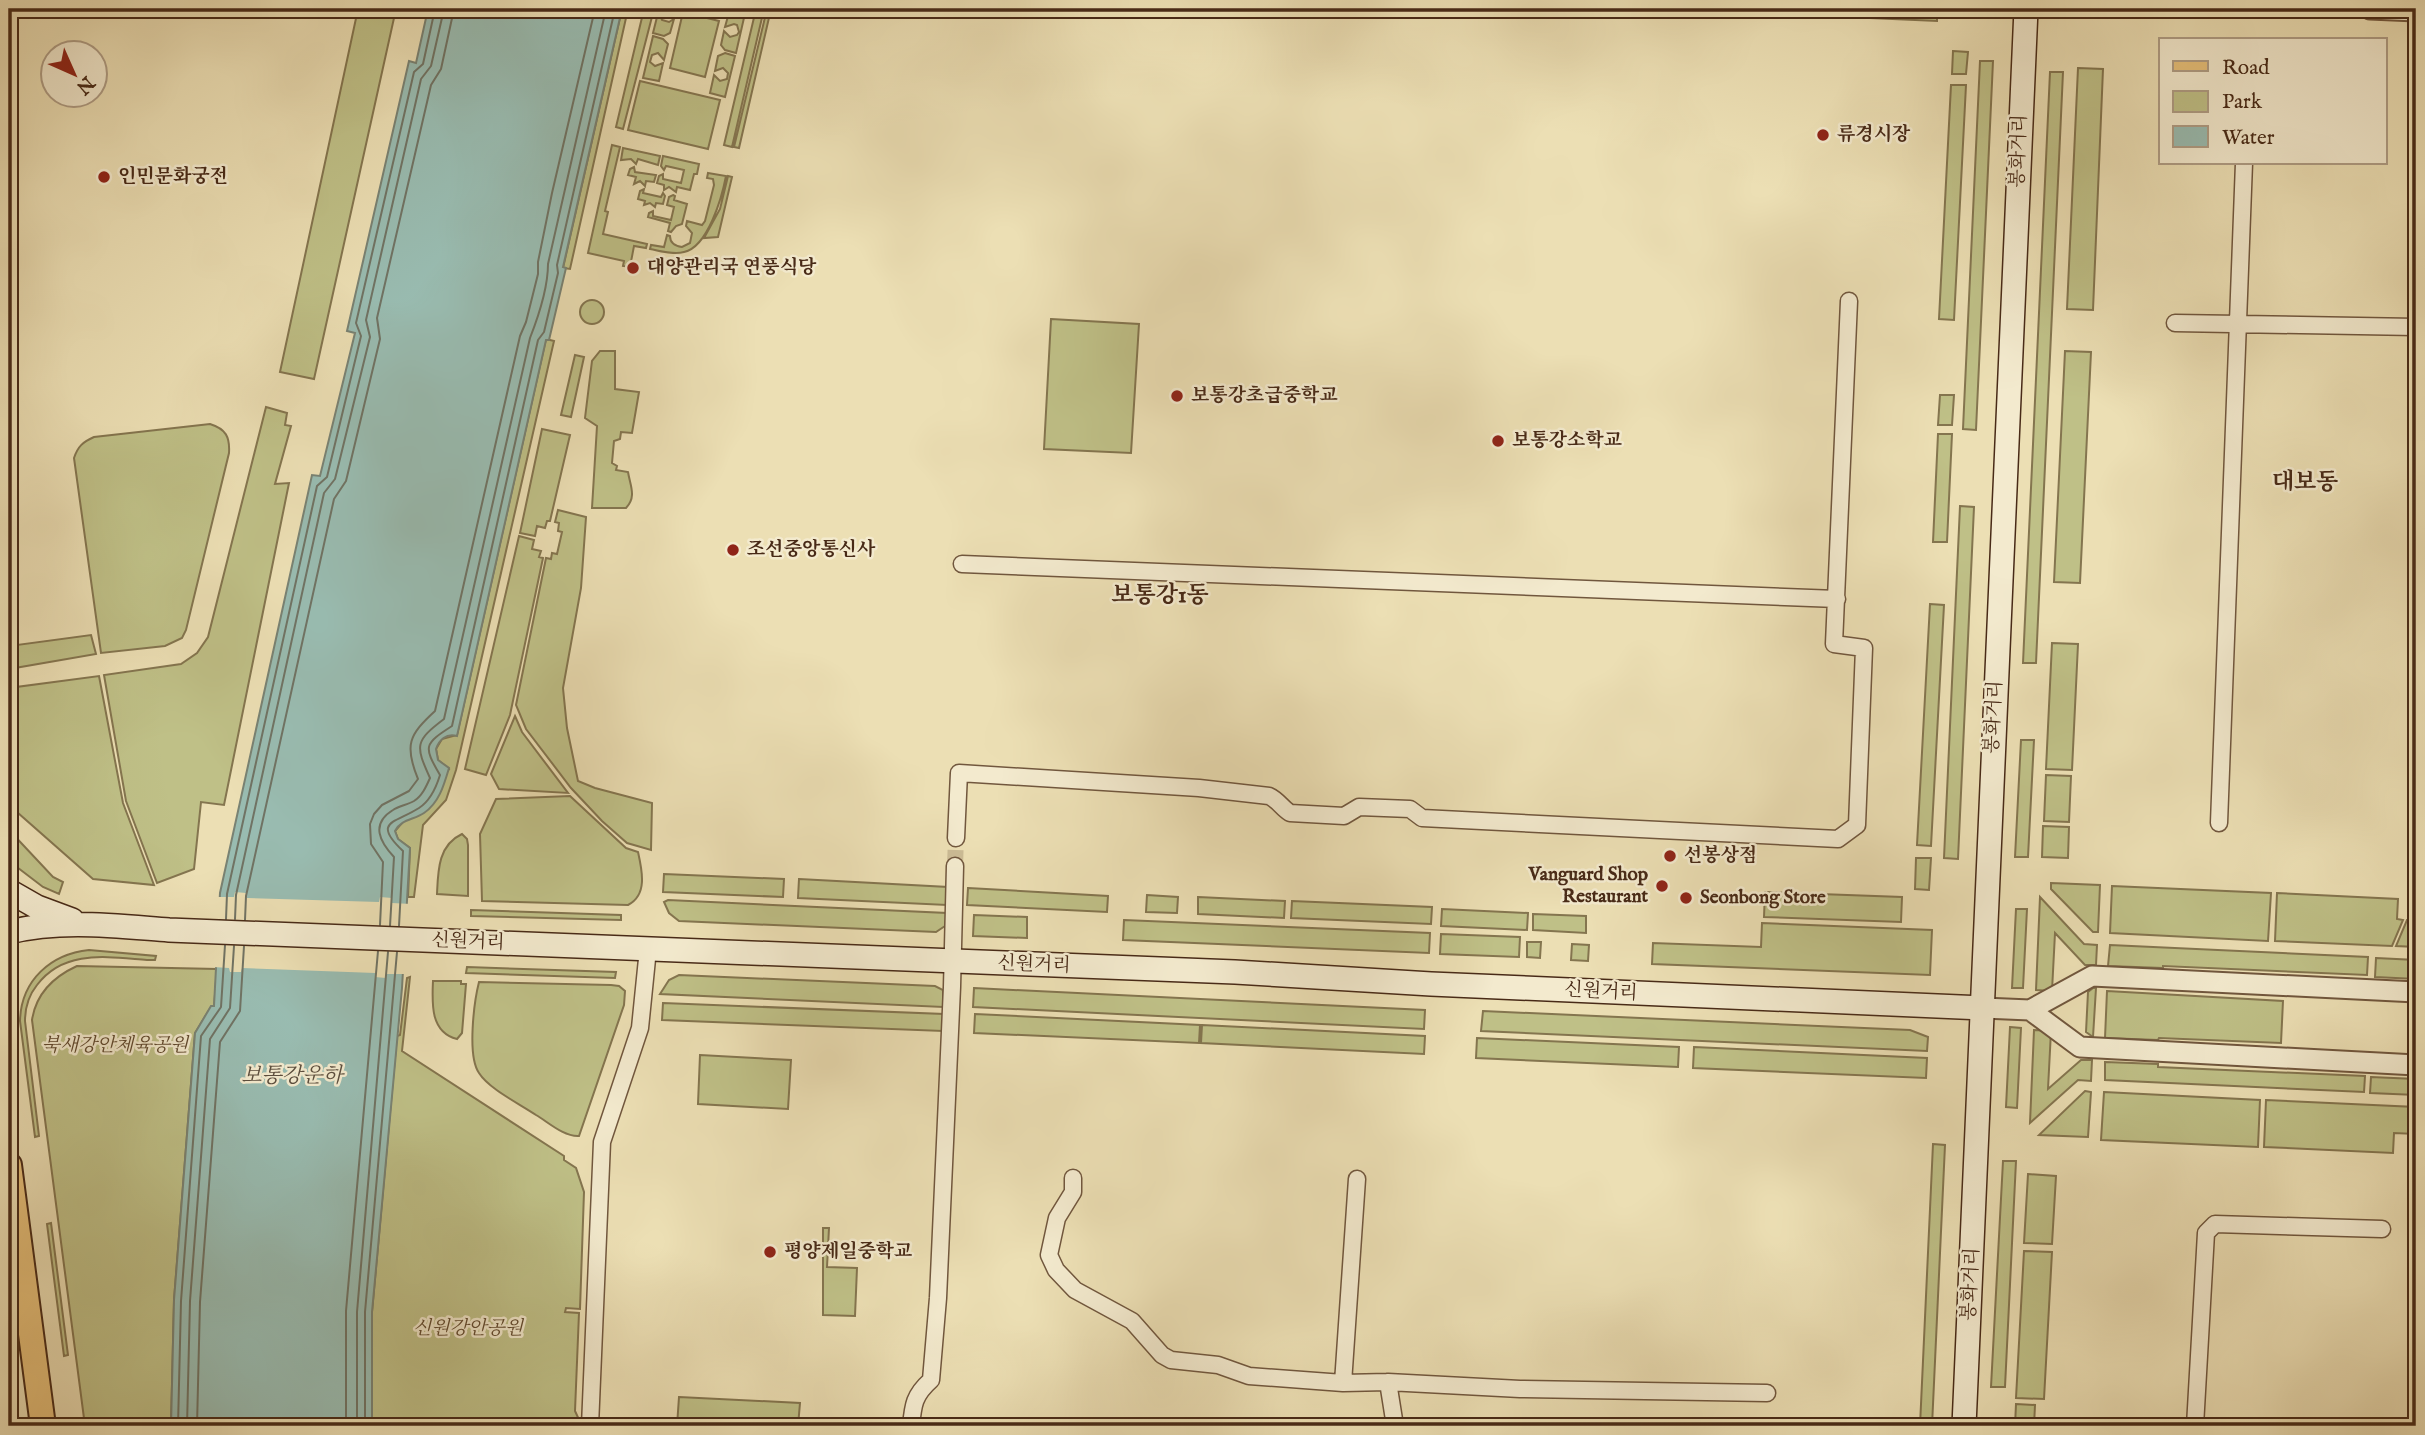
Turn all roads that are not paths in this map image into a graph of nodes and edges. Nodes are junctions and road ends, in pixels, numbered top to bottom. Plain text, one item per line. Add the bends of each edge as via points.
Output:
1 (2026, 9) edge
2 (2370, 9) edge
3 (2416, 11) edge
4 (2244, 164) edge
5 (1849, 301) dead end
6 (2175, 324) dead end
7 (2237, 324) junction
8 (2416, 327) edge
9 (962, 565) dead end
10 (1837, 599) junction
11 (2219, 822) dead end
12 (956, 838) tunnel mouth
13 (955, 866) tunnel mouth
14 (9, 891) edge
15 (85, 924) junction
16 (9, 932) edge
17 (648, 949) junction
18 (951, 962) junction
19 (2416, 992) edge
20 (1983, 1008) junction
21 (2030, 1010) junction
22 (2416, 1065) edge
23 (9, 1165) edge
24 (1073, 1178) dead end
25 (1357, 1179) dead end
26 (2382, 1229) dead end
27 (15, 1252) edge
28 (1388, 1382) junction
29 (1343, 1383) junction
30 (1767, 1393) dead end
31 (43, 1426) edge
32 (590, 1426) edge
33 (911, 1426) edge
34 (1395, 1426) edge
35 (1964, 1426) edge
36 (2195, 1426) edge

1 - 20 main road, 봉화거리
2 - 3 street
4 - 7 street
5 - 10 street
6 - 7 street
7 - 8 street
7 - 11 street
9 - 10 street
10 - 12 street via 1835,644 1864,648 1857,825 1839,839 1422,818 1410,809 1359,807 1344,816 1290,813 1269,796 959,774
13 - 18 street
14 - 15 main road, 신원거리 via 59,917
15 - 16 main road, 신원거리
15 - 17 main road, 신원거리
17 - 18 main road, 신원거리
17 - 32 street via 640,1028 602,1142
18 - 20 main road, 신원거리
18 - 33 street via 939,1298 931,1380 919,1391
19 - 21 street via 2092,976
20 - 21 street
20 - 35 main road, 봉화거리
21 - 22 street via 2080,1047
23 - 27 main road
24 - 29 street via 1073,1192 1057,1218 1048,1255 1075,1290 1132,1321 1171,1360 1218,1365 1249,1376
25 - 29 street
26 - 36 street via 2215,1224 2206,1233
27 - 31 main road
28 - 29 street
28 - 30 street
28 - 34 street

